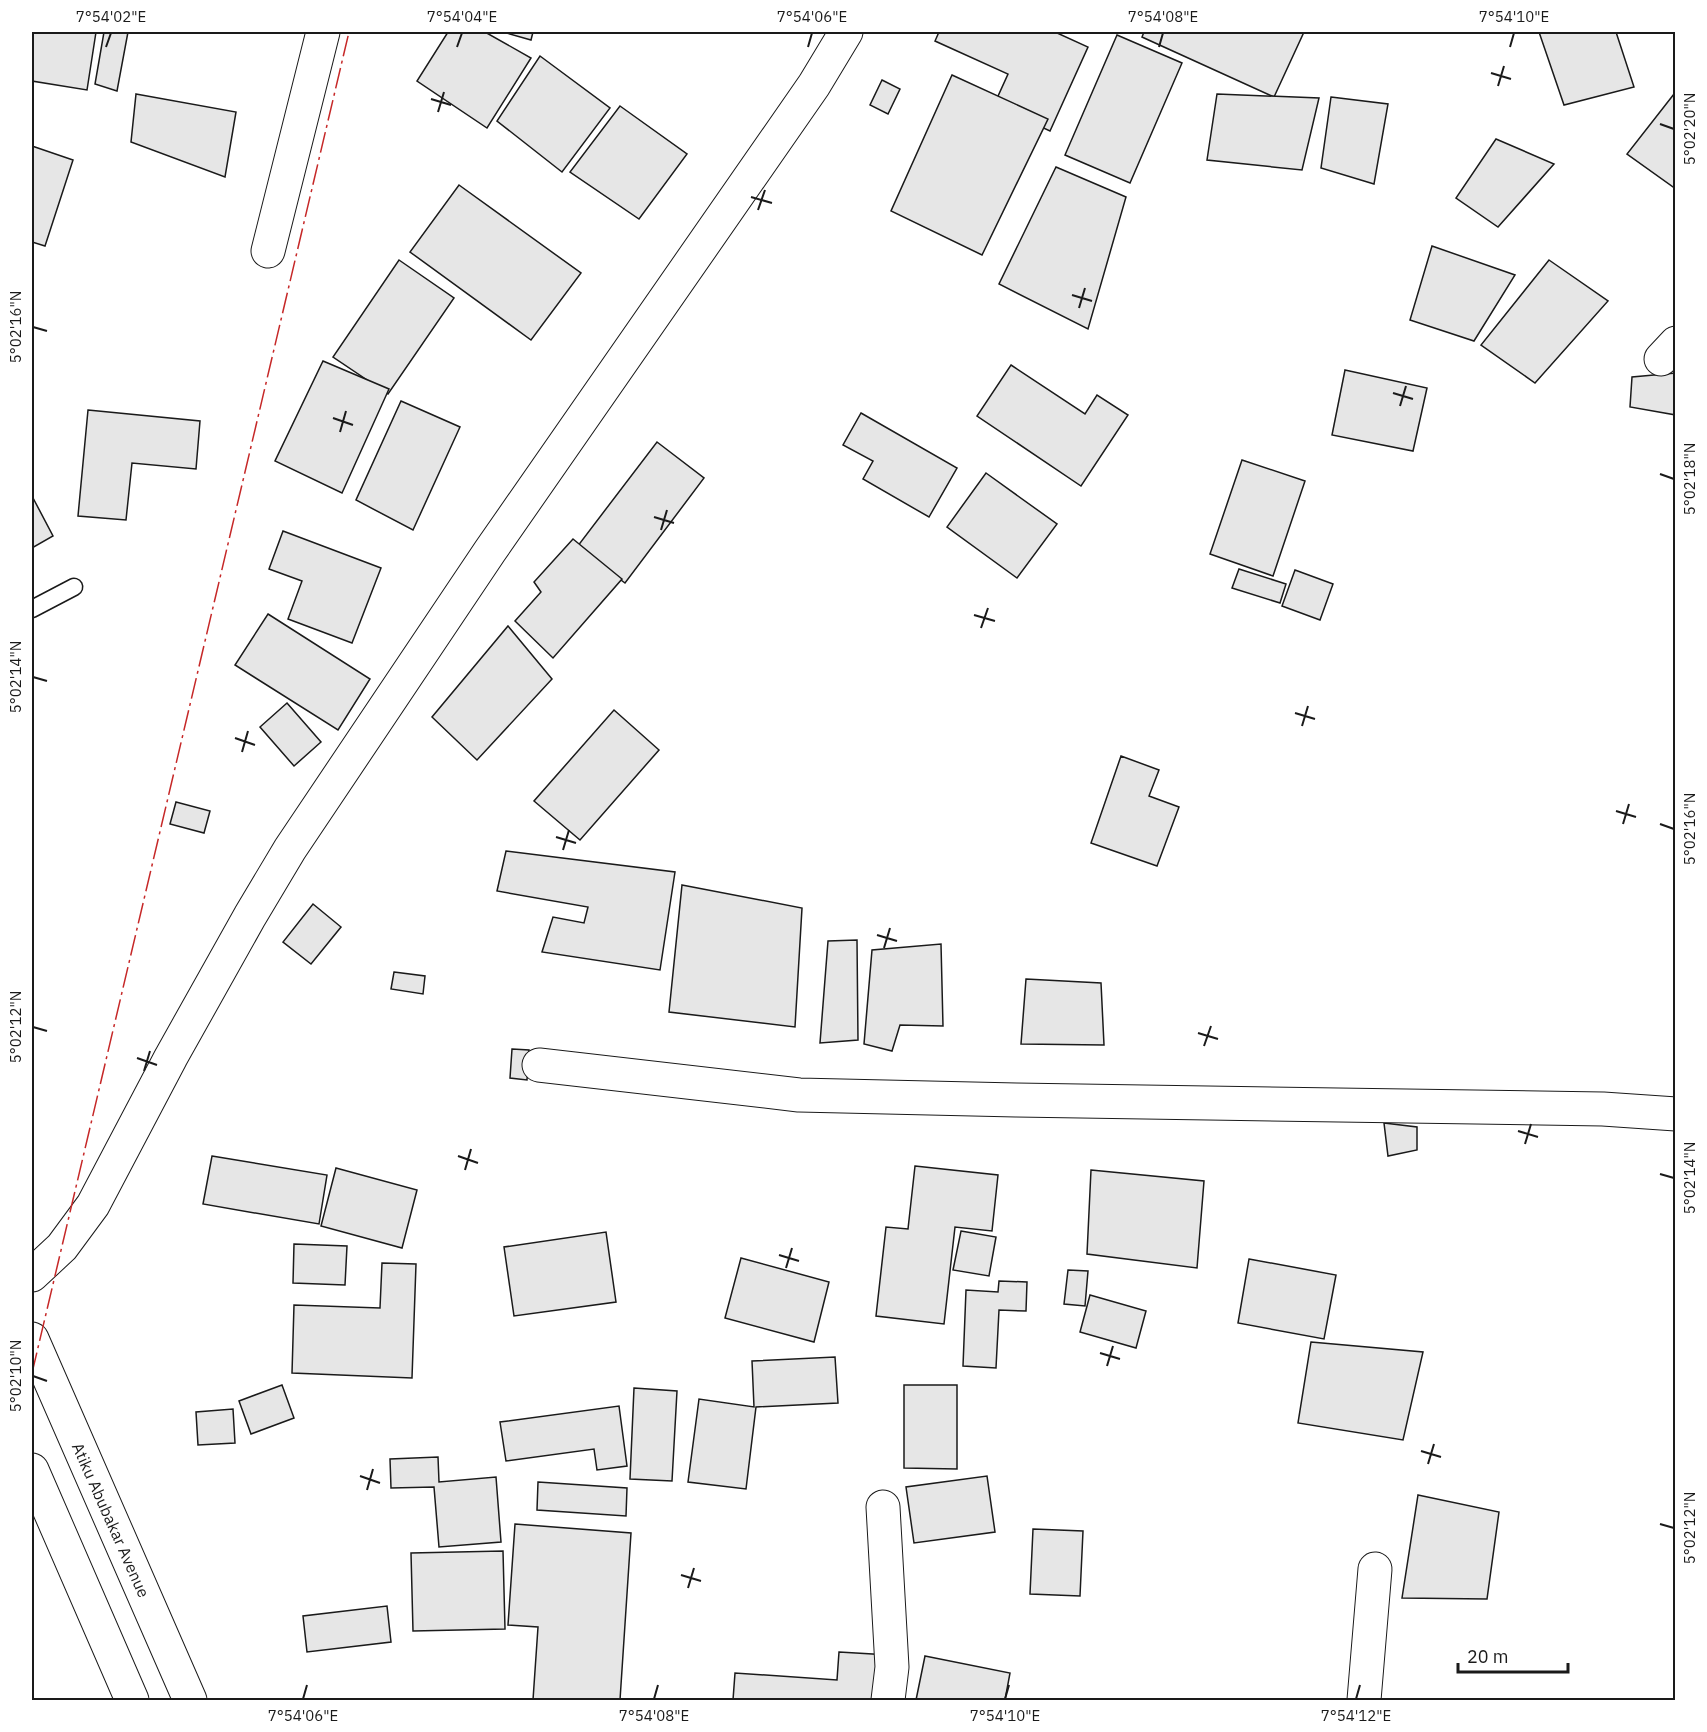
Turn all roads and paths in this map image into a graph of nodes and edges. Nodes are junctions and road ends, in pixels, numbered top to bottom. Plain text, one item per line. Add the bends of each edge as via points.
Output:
1 (323, 32) edge
2 (846, 32) edge
3 (268, 251) dead end
4 (74, 587) dead end
5 (32, 609) edge
6 (539, 1065) dead end
7 (1676, 1114) edge
8 (32, 1275) edge
9 (32, 1339) edge
10 (32, 1470) edge
11 (883, 1507) dead end
12 (1375, 1569) dead end
13 (132, 1701) edge
14 (190, 1701) edge
15 (888, 1701) edge
16 (1364, 1701) edge

1 - 3 street
2 - 8 street via 814,85 490,551 290,849 93,1204 62,1247
4 - 5 lane
6 - 7 street via 799,1095 1603,1109
9 - 14 street, Atiku Abubakar Avenue
10 - 13 street
11 - 15 street via 892,1667
12 - 16 street

